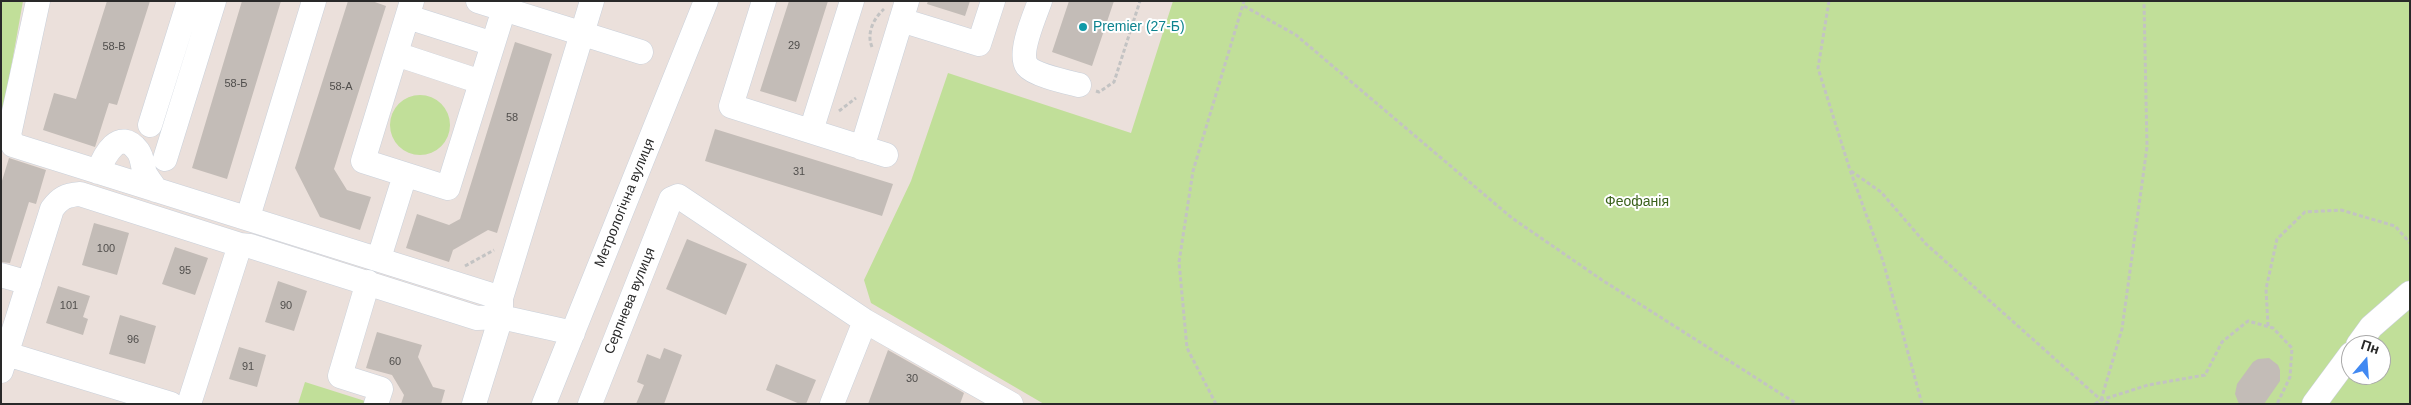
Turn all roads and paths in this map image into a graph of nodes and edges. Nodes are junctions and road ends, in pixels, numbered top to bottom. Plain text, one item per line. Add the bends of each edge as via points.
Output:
1 (38, 1) edge
2 (189, 1) edge
3 (214, 1) edge
4 (314, 1) edge
5 (478, 1) edge
6 (592, 1) edge
7 (706, 1) edge
8 (764, 1) edge
9 (852, 1) edge
10 (993, 1) edge
11 (1040, 1) edge
12 (1140, 1) edge
13 (1244, 1) edge
14 (1829, 1) edge
15 (2144, 1) edge
16 (1244, 6) junction
17 (410, 9) edge
18 (504, 9) junction
19 (898, 9) edge
20 (581, 33) junction
21 (493, 44) junction
22 (641, 52) dead end
23 (396, 54) junction
24 (876, 55) dead end
25 (482, 82) junction
26 (1079, 85) joint
27 (860, 95) dead end
28 (150, 125) dead end
29 (820, 134) junction
30 (862, 148) junction
31 (886, 155) dead end
32 (165, 159) dead end
33 (1850, 170) junction
34 (98, 172) junction
35 (405, 175) junction
36 (156, 190) junction
37 (248, 217) junction
38 (2410, 243) edge
39 (240, 245) junction
40 (499, 247) dead end
41 (379, 258) junction
42 (461, 268) dead end
43 (1, 275) edge
44 (368, 282) junction
45 (29, 283) junction
46 (2410, 293) edge
47 (501, 307) junction
48 (864, 321) junction
49 (2268, 326) junction
50 (573, 333) junction
51 (2365, 335) edge
52 (4, 362) edge
53 (2341, 368) edge
54 (2102, 400) junction
55 (171, 404) edge
56 (188, 404) edge
57 (376, 404) edge
58 (474, 404) edge
59 (544, 404) edge
60 (590, 404) edge
61 (832, 404) edge
62 (1011, 404) edge
63 (1216, 404) edge
64 (1797, 404) edge
65 (1922, 404) edge
66 (2095, 404) edge
67 (2110, 404) edge
68 (2277, 404) edge
69 (2314, 404) edge

1 - 34 street via 10,140 18,148
2 - 28 street
3 - 32 street
4 - 37 street
5 - 18 street
6 - 20 street
7 - 50 street, Метрологічна вулиця
8 - 29 street via 731,106
9 - 29 street
10 - 19 street via 979,44
11 - 26 street via 1024,56 1028,66
12 - 26 path via 1114,82 1099,92
13 - 16 path
14 - 33 path via 1818,68
15 - 54 path via 2147,147 2122,329
16 - 63 path via 1193,171 1179,262 1187,348
16 - 64 path via 1296,35 1512,218 1602,280
17 - 21 street
17 - 23 street
18 - 20 street
18 - 21 street
19 - 24 path via 874,18 869,40
19 - 30 street
20 - 22 street
20 - 47 street
21 - 25 street
23 - 25 street
23 - 35 street via 363,161
25 - 35 street via 448,188
27 - 29 path via 838,111
29 - 30 street
30 - 31 street
33 - 54 path via 1881,192 1926,244
33 - 65 path via 1883,261
34 - 36 street
34 - 36 street via 110,148 117,143 125,143 139,153 145,173
35 - 41 street
36 - 37 street
37 - 41 street
38 - 49 path via 2395,226 2341,210 2305,212 2276,239 2266,289
39 - 44 street
39 - 45 street via 80,194 69,195 58,200 52,210
39 - 56 street
40 - 42 path
41 - 47 street
43 - 45 street
44 - 47 street via 477,318
44 - 57 street via 340,376 381,389
45 - 52 street
46 - 51 street
47 - 50 street
47 - 58 street
48 - 60 street, Серпнева вулиця via 678,196 671,199
48 - 61 street
48 - 62 street
49 - 54 path via 2248,321 2222,342 2205,375 2148,386
49 - 68 path via 2292,348 2290,377
50 - 59 street, Метрологічна вулиця
52 - 55 street
53 - 69 street
54 - 66 path
54 - 67 path

